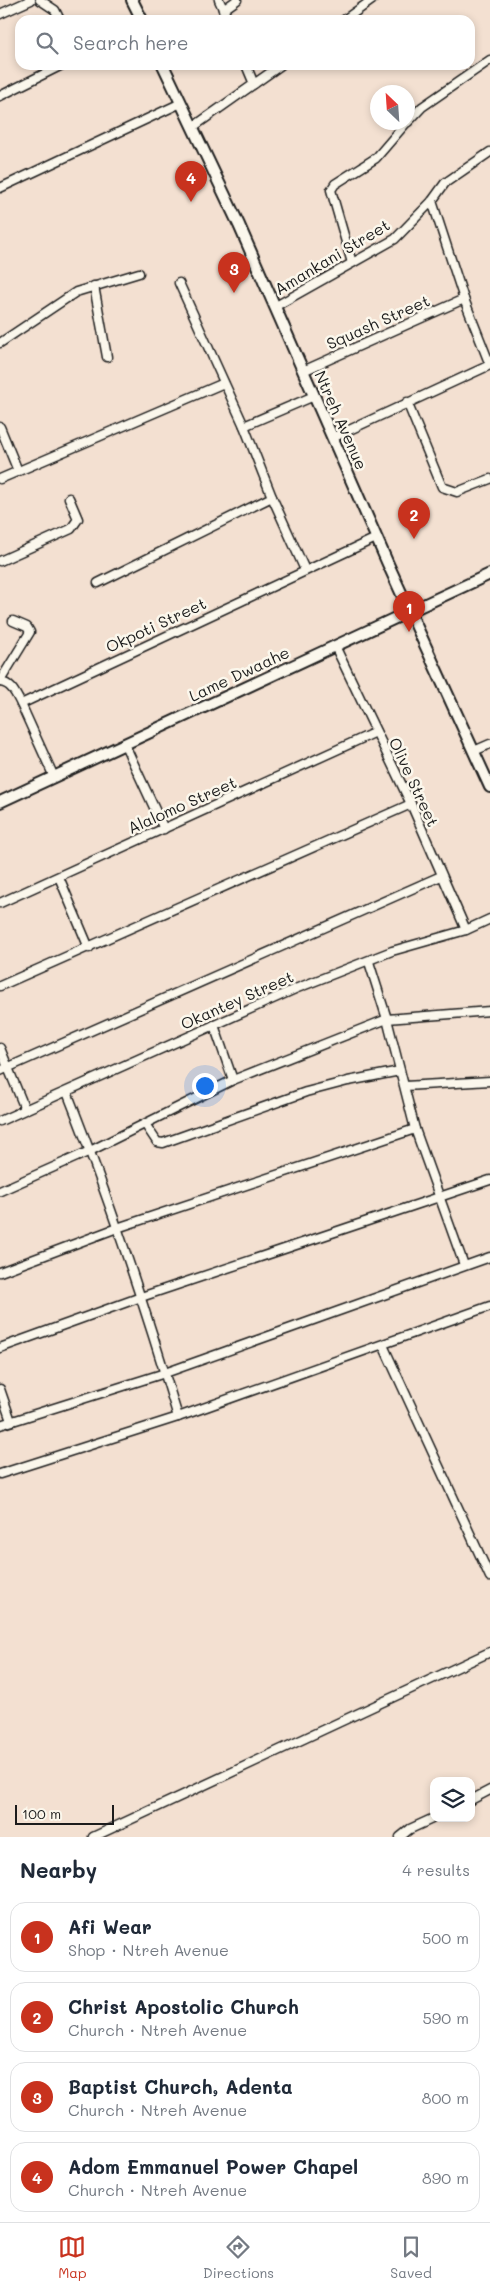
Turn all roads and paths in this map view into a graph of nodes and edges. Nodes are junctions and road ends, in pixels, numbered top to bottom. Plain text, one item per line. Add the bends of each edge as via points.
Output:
1 (31, 0) edge
2 (40, 0) edge
3 (132, 0) edge
4 (219, 0) edge
5 (237, 0) edge
6 (372, 0) edge
7 (223, 10) junction
8 (0, 14) edge
9 (58, 15) edge
10 (140, 15) edge
11 (226, 15) edge
12 (351, 15) edge
13 (490, 60) edge
14 (52, 70) edge
15 (165, 70) edge
16 (248, 70) edge
17 (274, 70) edge
18 (254, 84) junction
19 (0, 96) edge
20 (181, 104) junction
21 (415, 114) edge
22 (193, 127) junction
23 (400, 130) edge
24 (490, 152) edge
25 (0, 188) edge
26 (432, 201) junction
27 (352, 263) junction
28 (139, 273) dead end
29 (179, 283) dead end
30 (94, 286) junction
31 (464, 298) junction
32 (276, 306) junction
33 (0, 343) edge
34 (107, 357) dead end
35 (303, 372) junction
36 (224, 383) junction
37 (314, 396) junction
38 (407, 402) junction
39 (0, 426) edge
40 (244, 426) junction
41 (332, 438) junction
42 (18, 471) junction
43 (0, 479) edge
44 (490, 479) edge
45 (272, 497) junction
46 (69, 498) dead end
47 (376, 538) junction
48 (0, 561) edge
49 (305, 570) junction
50 (489, 578) edge
51 (98, 583) dead end
52 (410, 612) junction
53 (13, 621) dead end
54 (335, 646) junction
55 (0, 682) edge
56 (21, 704) junction
57 (376, 732) junction
58 (125, 744) junction
59 (490, 744) edge
60 (474, 751) junction
61 (54, 777) junction
62 (490, 787) edge
63 (0, 802) edge
64 (411, 804) junction
65 (164, 828) junction
66 (441, 876) junction
67 (59, 877) junction
68 (0, 903) edge
69 (490, 919) edge
70 (466, 930) junction
71 (89, 948) junction
72 (369, 962) junction
73 (0, 986) edge
74 (490, 1011) edge
75 (387, 1019) junction
76 (214, 1025) junction
77 (0, 1048) edge
78 (9, 1067) junction
79 (0, 1071) edge
80 (400, 1071) junction
81 (233, 1080) junction
82 (490, 1081) edge
83 (405, 1086) junction
84 (67, 1092) junction
85 (25, 1109) junction
86 (0, 1121) edge
87 (145, 1124) junction
88 (415, 1129) junction
89 (90, 1150) junction
90 (490, 1180) edge
91 (0, 1191) edge
92 (439, 1198) junction
93 (117, 1228) junction
94 (490, 1257) edge
95 (464, 1265) junction
96 (0, 1272) edge
97 (141, 1297) junction
98 (490, 1306) edge
99 (384, 1345) junction
100 (0, 1348) edge
101 (165, 1373) junction
102 (0, 1389) edge
103 (178, 1417) junction
104 (11, 1420) junction
105 (0, 1425) edge
106 (0, 1474) edge
107 (490, 1577) edge
108 (490, 1652) edge
109 (490, 1790) edge
110 (475, 1798) edge
111 (430, 1820) edge
112 (93, 1837) edge
113 (400, 1837) edge

1 - 8 street
2 - 9 street
3 - 10 street
4 - 7 street
5 - 7 street
6 - 12 street
7 - 11 street
13 - 21 street
14 - 19 street
15 - 20 street, Ntreh Avenue
16 - 18 street
17 - 18 street
18 - 22 street
20 - 22 street, Ntreh Avenue
20 - 25 street
22 - 32 street, Ntreh Avenue
23 - 27 street via 376,158 335,184 331,190
24 - 26 street, Amankani Street via 445,183
26 - 27 street, Amankani Street via 395,239
26 - 31 street
27 - 32 street, Amankani Street
28 - 30 street
29 - 36 street
30 - 33 street via 62,300
30 - 34 street
31 - 35 street, Squash Street
31 - 38 street via 490,365
32 - 35 street, Ntreh Avenue
35 - 37 street, Ntreh Avenue
36 - 40 street
36 - 42 street
37 - 40 street
37 - 41 street, Ntreh Avenue
38 - 41 street
38 - 44 street via 442,487 457,492
39 - 42 street
40 - 45 street
41 - 47 street, Ntreh Avenue
42 - 43 street
45 - 49 street
45 - 51 street
46 - 48 street via 78,519 71,529
47 - 49 street, Okpoti Street
47 - 52 street, Ntreh Avenue
49 - 56 street, Okpoti Street
50 - 52 street, Lame Dwaahe
52 - 54 street, Lame Dwaahe
52 - 60 street, Ntreh Avenue
53 - 55 street via 27,627 30,632
54 - 57 street, Olive Street
54 - 58 street, Lame Dwaahe
55 - 56 street via 12,688
56 - 61 street
57 - 64 street, Olive Street
57 - 65 street, Alalomo Street
58 - 61 street, Lame Dwaahe
58 - 65 street
59 - 60 street
60 - 62 street, Ntreh Avenue
61 - 63 street, Lame Dwaahe
64 - 66 street, Olive Street
64 - 71 street
65 - 67 street, Alalomo Street
66 - 70 street, Olive Street
66 - 78 street
67 - 68 street, Alalomo Street
67 - 71 street
69 - 70 street, Okantey Street
70 - 72 street, Okantey Street
71 - 73 street
72 - 75 street
72 - 76 street, Okantey Street via 295,989
74 - 75 street
75 - 80 street
75 - 81 street
76 - 81 street
76 - 84 street, Okantey Street
77 - 78 street
78 - 79 street
78 - 85 street
80 - 83 street
80 - 87 street via 348,1080 306,1092 163,1143 156,1142
81 - 87 street
82 - 83 street
83 - 88 street
84 - 85 street, Okantey Street
84 - 89 street
85 - 86 street, Okantey Street
87 - 89 street
88 - 92 street
88 - 93 street
89 - 91 street
89 - 93 street
90 - 92 street
92 - 95 street
92 - 97 street
93 - 96 street
93 - 97 street
94 - 95 street
95 - 101 street
97 - 100 street
97 - 101 street
98 - 99 street
99 - 103 street
99 - 107 street
101 - 103 street
101 - 104 street
102 - 104 street
103 - 106 street
104 - 105 street
108 - 112 street
109 - 110 street
111 - 113 street

